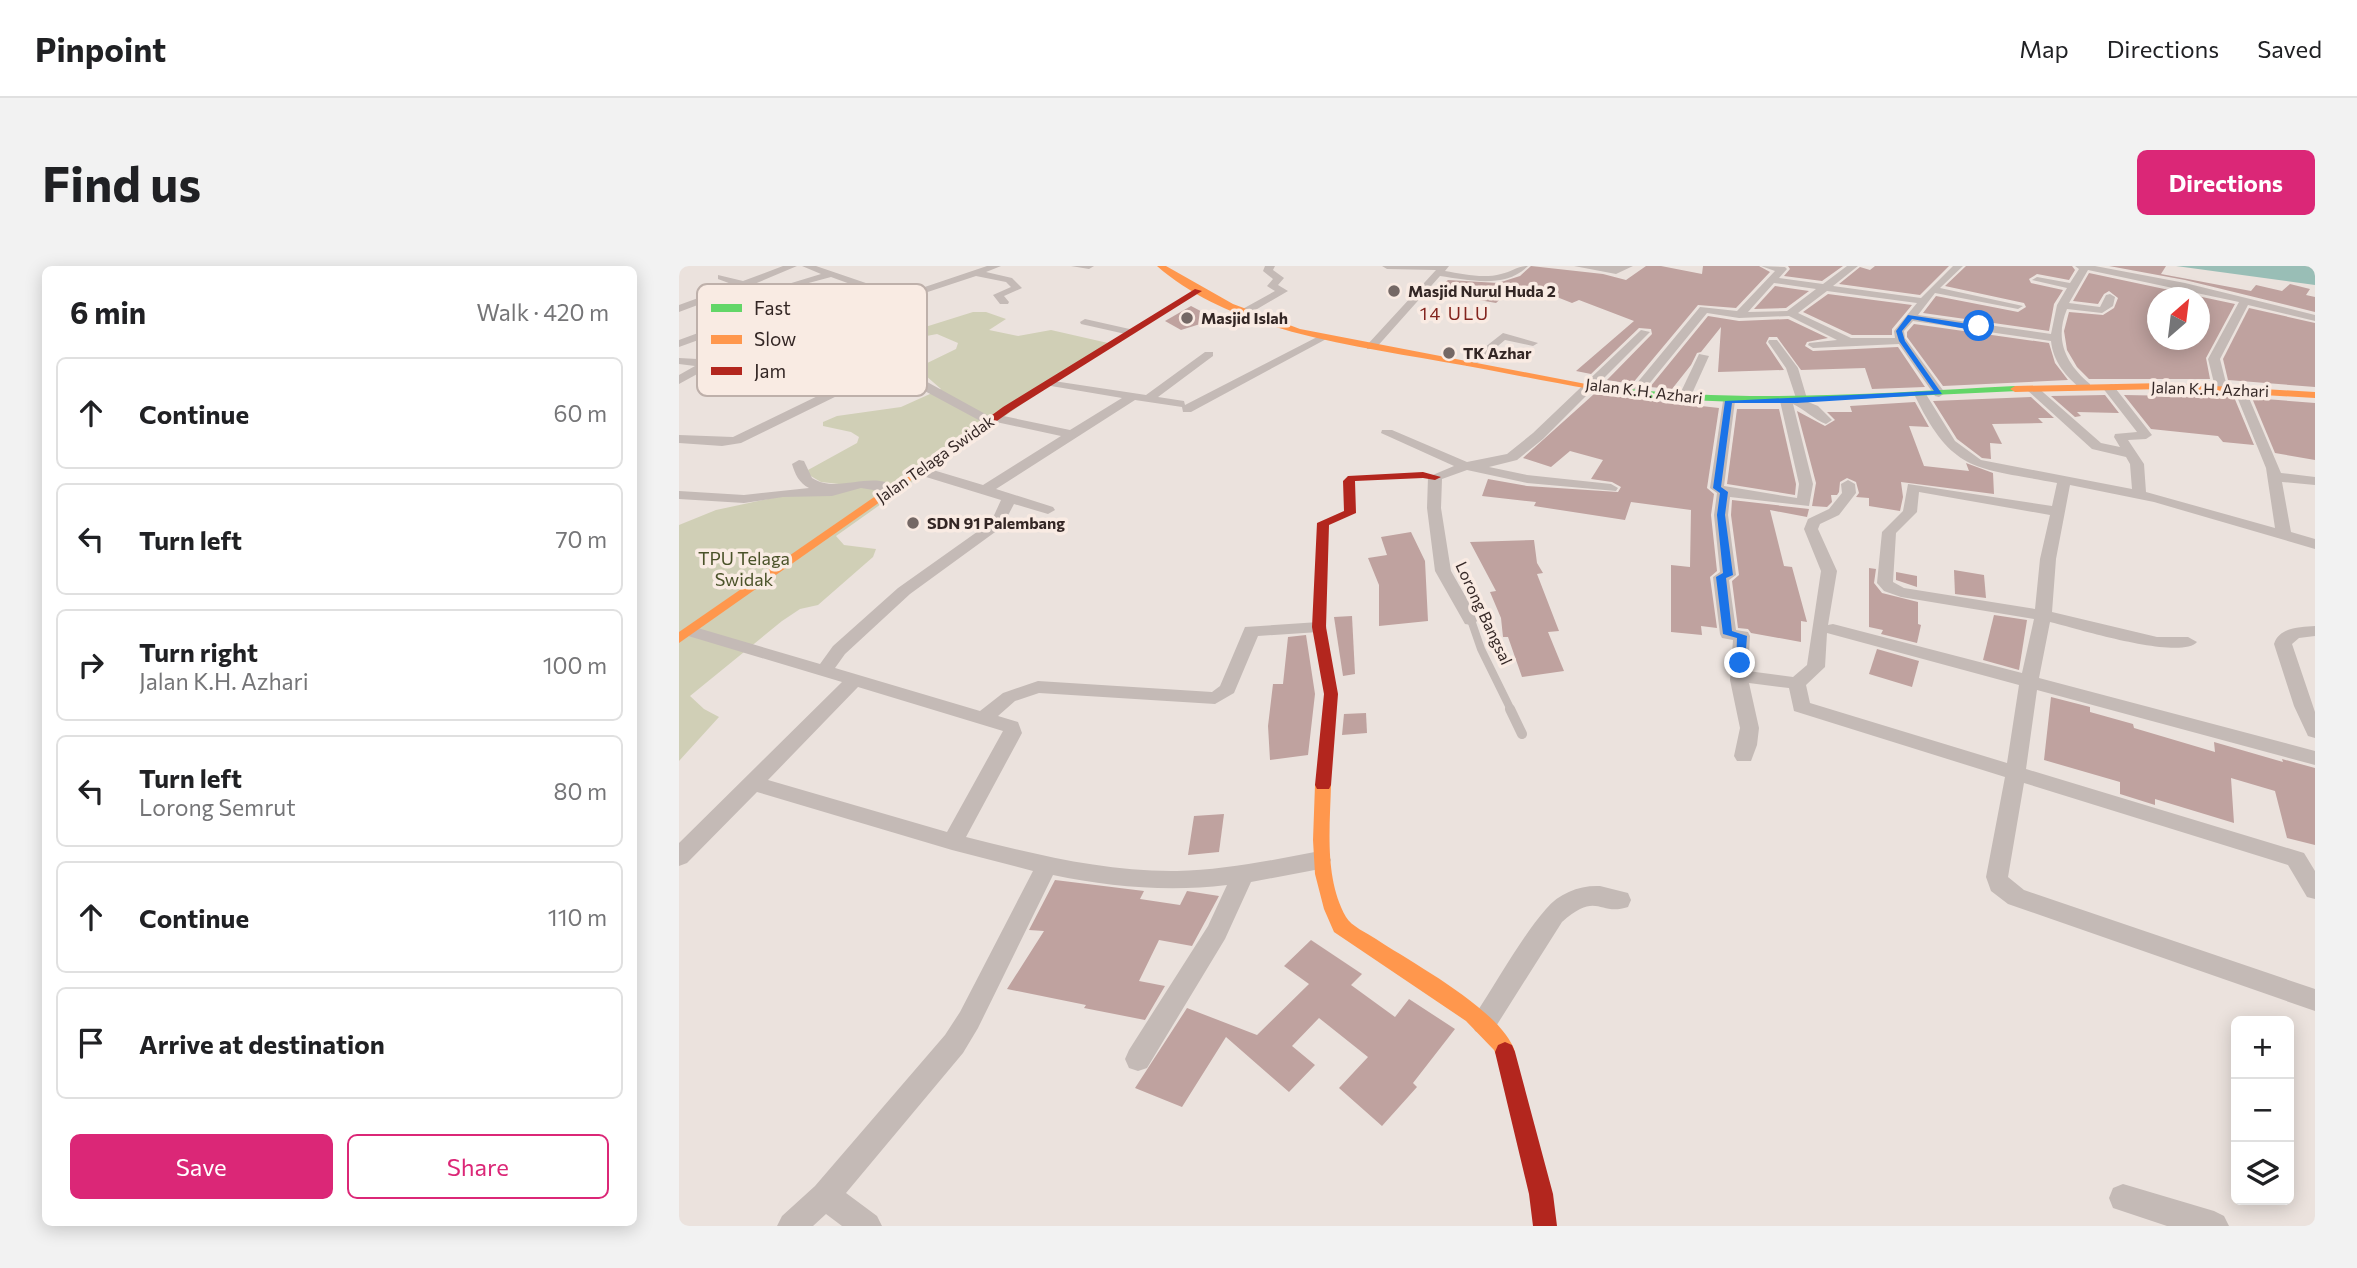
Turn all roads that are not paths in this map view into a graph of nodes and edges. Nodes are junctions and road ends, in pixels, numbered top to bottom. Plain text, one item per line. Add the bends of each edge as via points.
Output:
1 (792, 266) edge
2 (996, 266) edge
3 (1076, 266) edge
4 (1089, 266) edge
5 (1162, 266) edge
6 (1270, 266) edge
7 (1387, 266) edge
8 (1579, 266) edge
9 (1629, 266) edge
10 (1766, 266) edge
11 (1853, 266) edge
12 (1958, 266) edge
13 (2080, 266) edge
14 (1523, 267) edge
15 (2085, 267) edge
16 (1442, 268) edge
17 (1785, 268) edge
18 (821, 270) edge
19 (974, 272) junction
20 (721, 277) dead end
21 (1772, 280) junction
22 (2037, 280) dead end
23 (743, 283) joint
24 (791, 284) edge
25 (859, 284) edge
26 (2071, 286) junction
27 (1825, 288) junction
28 (927, 289) edge
29 (1933, 290) junction
30 (1198, 291) junction
31 (2110, 297) dead end
32 (2245, 300) junction
33 (697, 302) edge
34 (1004, 302) dead end
35 (1923, 302) junction
36 (2062, 304) junction
37 (2018, 306) dead end
38 (679, 309) edge
39 (1243, 313) junction
40 (1786, 314) dead end
41 (1739, 315) junction
42 (1910, 317) junction
43 (2315, 318) edge
44 (1085, 322) dead end
45 (1130, 332) junction
46 (1645, 332) dead end
47 (1325, 337) junction
48 (697, 338) edge
49 (2054, 338) junction
50 (1853, 341) junction
51 (1902, 341) junction
52 (1773, 342) dead end
53 (1533, 343) dead end
54 (679, 344) edge
55 (1813, 345) dead end
56 (1371, 347) junction
57 (1209, 354) dead end
58 (1703, 356) dead end
59 (679, 361) edge
60 (697, 362) edge
61 (1470, 364) junction
62 (697, 369) edge
63 (679, 380) edge
64 (1051, 382) junction
65 (1590, 385) junction
66 (927, 387) edge
67 (2086, 387) junction
68 (2108, 387) junction
69 (2221, 387) junction
70 (2239, 387) junction
71 (2032, 389) junction
72 (1636, 392) junction
73 (1939, 393) junction
74 (1920, 394) junction
75 (1134, 395) junction
76 (2315, 395) edge
77 (827, 396) edge
78 (1150, 397) junction
79 (1684, 398) junction
80 (1729, 401) junction
81 (1795, 401) junction
82 (992, 420) junction
83 (1826, 420) dead end
84 (1387, 433) dead end
85 (1074, 435) junction
86 (679, 439) edge
87 (2132, 454) junction
88 (799, 464) dead end
89 (1466, 466) junction
90 (918, 470) junction
91 (1436, 477) junction
92 (2275, 477) junction
93 (2064, 481) junction
94 (2315, 481) edge
95 (1848, 484) dead end
96 (1611, 488) dead end
97 (892, 489) junction
98 (834, 490) junction
99 (985, 490) junction
100 (1724, 492) junction
101 (679, 495) edge
102 (2139, 495) junction
103 (1010, 497) junction
104 (1048, 510) dead end
105 (2059, 512) junction
106 (2284, 535) junction
107 (2315, 544) edge
108 (2043, 615) junction
109 (1471, 620) joint
110 (1319, 627) junction
111 (1833, 629) dead end
112 (2315, 631) edge
113 (685, 635) edge
114 (2188, 642) dead end
115 (825, 670) junction
116 (1740, 676) junction
117 (855, 680) junction
118 (2029, 681) junction
119 (1797, 683) junction
120 (984, 718) junction
121 (2315, 731) edge
122 (1522, 734) dead end
123 (1744, 756) dead end
124 (2315, 758) edge
125 (2016, 772) junction
126 (754, 783) junction
127 (952, 842) junction
128 (679, 857) edge
129 (1320, 860) junction
130 (2306, 861) edge
131 (1047, 864) junction
132 (1243, 874) junction
133 (2315, 890) edge
134 (1620, 900) dead end
135 (2315, 1000) edge
136 (1484, 1023) junction
137 (1138, 1059) dead end
138 (825, 1196) junction
139 (2123, 1198) dead end
140 (792, 1226) edge
141 (867, 1226) edge
142 (1545, 1226) edge
143 (2214, 1226) edge

1 - 23 street
2 - 19 street
3 - 4 street
5 - 30 street, Jalan K.H. Azhari
6 - 39 street via 1268,271 1279,278 1272,286 1283,291
7 - 16 street
8 - 9 street via 1616,271
10 - 17 street
11 - 27 street
12 - 29 street
13 - 15 street
14 - 16 street via 1503,277
15 - 26 street
15 - 32 street
16 - 56 street
17 - 21 street
18 - 24 street
18 - 25 street
19 - 28 street
19 - 34 street via 1015,284 1017,288 998,295
20 - 23 street
21 - 27 street
21 - 41 street
22 - 26 street
26 - 36 street
27 - 35 street
27 - 50 street via 1791,313
29 - 35 street
29 - 37 street
30 - 39 street, Jalan K.H. Azhari
30 - 45 street, Jalan Telaga Swidak
31 - 36 street via 2107,309 2102,310
32 - 43 street
32 - 69 street via 2214,359
33 - 38 street
35 - 42 street
36 - 49 street
39 - 47 street, Jalan K.H. Azhari
40 - 41 street
41 - 72 street via 1704,309
42 - 49 street
42 - 51 street via 1899,331
44 - 45 street
45 - 64 street, Jalan Telaga Swidak
46 - 65 street
47 - 56 street, Jalan K.H. Azhari
47 - 78 street via 1184,406
48 - 54 street
49 - 67 street via 2061,362
50 - 51 street
50 - 55 street
51 - 73 street
52 - 81 street via 1792,368
53 - 61 street via 1503,336
56 - 61 street, Jalan K.H. Azhari
57 - 78 street
58 - 79 street
59 - 60 street
61 - 65 street, Jalan K.H. Azhari
62 - 63 street
64 - 75 street
64 - 82 street, Jalan Telaga Swidak
65 - 72 street, Jalan K.H. Azhari
65 - 89 street via 1512,457
66 - 82 street
67 - 68 street, Jalan K.H. Azhari
67 - 71 street, Jalan K.H. Azhari
68 - 69 street, Jalan K.H. Azhari
68 - 87 street via 2146,433 2120,437
69 - 70 street, Jalan K.H. Azhari
70 - 76 street, Jalan K.H. Azhari
70 - 92 street
71 - 73 street, Jalan K.H. Azhari
71 - 87 street via 2097,446
72 - 79 street, Jalan K.H. Azhari
73 - 74 street, Jalan K.H. Azhari
74 - 81 street, Jalan K.H. Azhari
74 - 93 street via 1935,424 1968,460
75 - 78 street
75 - 85 street
77 - 86 street via 736,440
79 - 80 street, Jalan K.H. Azhari
80 - 81 street, Jalan K.H. Azhari
80 - 100 street via 1717,488
81 - 83 street
81 - 100 street via 1806,484 1804,503
82 - 85 street
82 - 90 street, Jalan Telaga Swidak
84 - 89 street
85 - 99 street
87 - 102 street via 2139,471
88 - 98 street via 807,482
89 - 91 street
89 - 96 street via 1527,479
90 - 97 street, Jalan Telaga Swidak
90 - 99 street
91 - 109 street, Lorong Bangsal via 1434,508 1443,572
91 - 110 street via 1350,479 1350,513 1325,520 1322,527
92 - 94 street
92 - 106 street
93 - 102 street
93 - 105 street
95 - 119 street via 1849,493 1838,508 1813,522 1811,529 1829,571 1816,667
97 - 98 street via 861,484
97 - 113 street, Jalan Telaga Swidak
98 - 101 street via 744,499
99 - 103 street
100 - 116 street via 1721,515 1728,575 1721,577 1728,634 1742,636
102 - 106 street
103 - 104 street
103 - 115 street via 997,524 904,592 839,650
105 - 108 street via 2048,559
105 - 108 street via 1913,487 1910,512 1889,532 1885,583 1889,588
106 - 107 street
108 - 114 street via 2157,642
108 - 118 street
109 - 122 lane, Lorong Bangsal
110 - 120 street via 1251,631 1228,689 1215,698 1038,687 1009,697
110 - 129 street via 1331,694
111 - 118 street
112 - 121 street via 2288,635 2283,644 2302,706
113 - 115 street
115 - 117 street
116 - 119 street
116 - 123 street via 1751,727
117 - 120 street
117 - 126 street
118 - 124 street
118 - 125 street
119 - 125 street via 1801,707
120 - 127 street via 1007,724 1013,733
125 - 130 street
125 - 135 street via 1997,877 2006,892
126 - 127 street
126 - 128 street
127 - 131 street
129 - 132 street
129 - 136 street via 1341,926
130 - 133 street
131 - 132 street via 1109,876 1175,880
131 - 138 street via 954,1044
132 - 137 street via 1217,932
134 - 136 street via 1594,893 1554,915
136 - 142 street via 1503,1045
138 - 140 street
138 - 141 street
139 - 143 street

